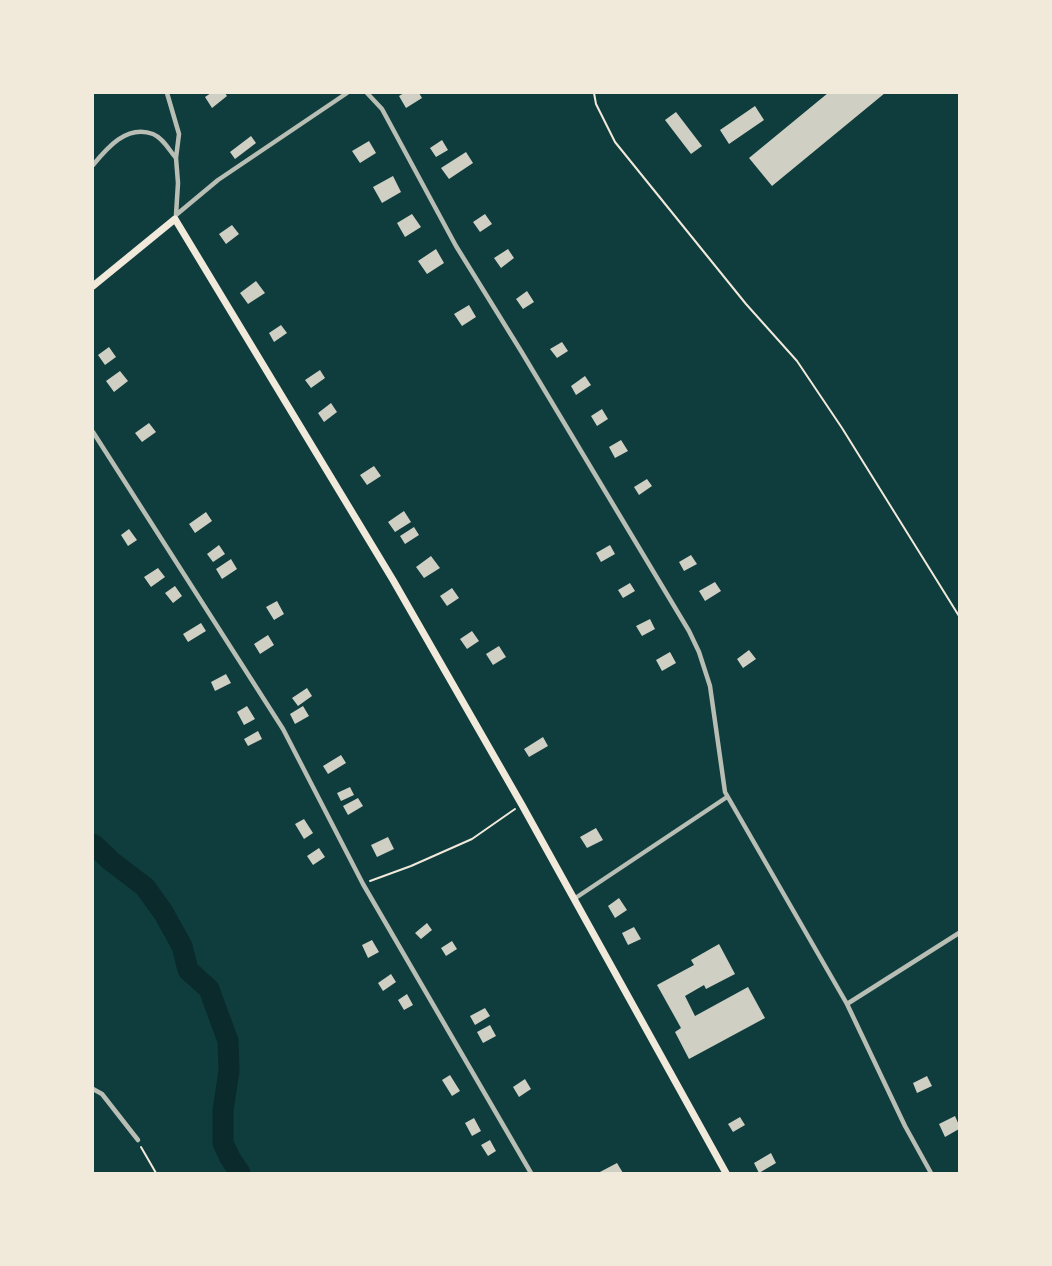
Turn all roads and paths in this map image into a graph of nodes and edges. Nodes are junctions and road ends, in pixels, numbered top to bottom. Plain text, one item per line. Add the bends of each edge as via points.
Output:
1 (167, 93) edge
2 (347, 93) edge
3 (368, 93) edge
4 (594, 93) edge
5 (176, 158) junction
6 (93, 165) edge
7 (176, 217) junction
8 (93, 286) edge
9 (93, 432) edge
10 (959, 616) edge
11 (727, 797) junction
12 (522, 805) junction
13 (363, 884) junction
14 (574, 899) junction
15 (959, 933) edge
16 (847, 1004) junction
17 (93, 1089) edge
18 (138, 1140) joint
19 (156, 1173) edge
20 (531, 1173) edge
21 (726, 1173) edge
22 (931, 1173) edge

1 - 5 street via 179,134
2 - 7 street via 219,180
3 - 11 street via 382,109 456,246 689,631 710,686
4 - 10 path via 615,142 797,361
5 - 6 street via 163,141 140,132 124,135 108,146
5 - 7 street
7 - 8 main road
7 - 12 main road
9 - 13 street via 283,729
11 - 14 street
11 - 16 street
12 - 13 path via 472,839
12 - 14 main road
13 - 20 street
14 - 21 main road
15 - 16 street
16 - 22 street
17 - 18 street
18 - 19 path

